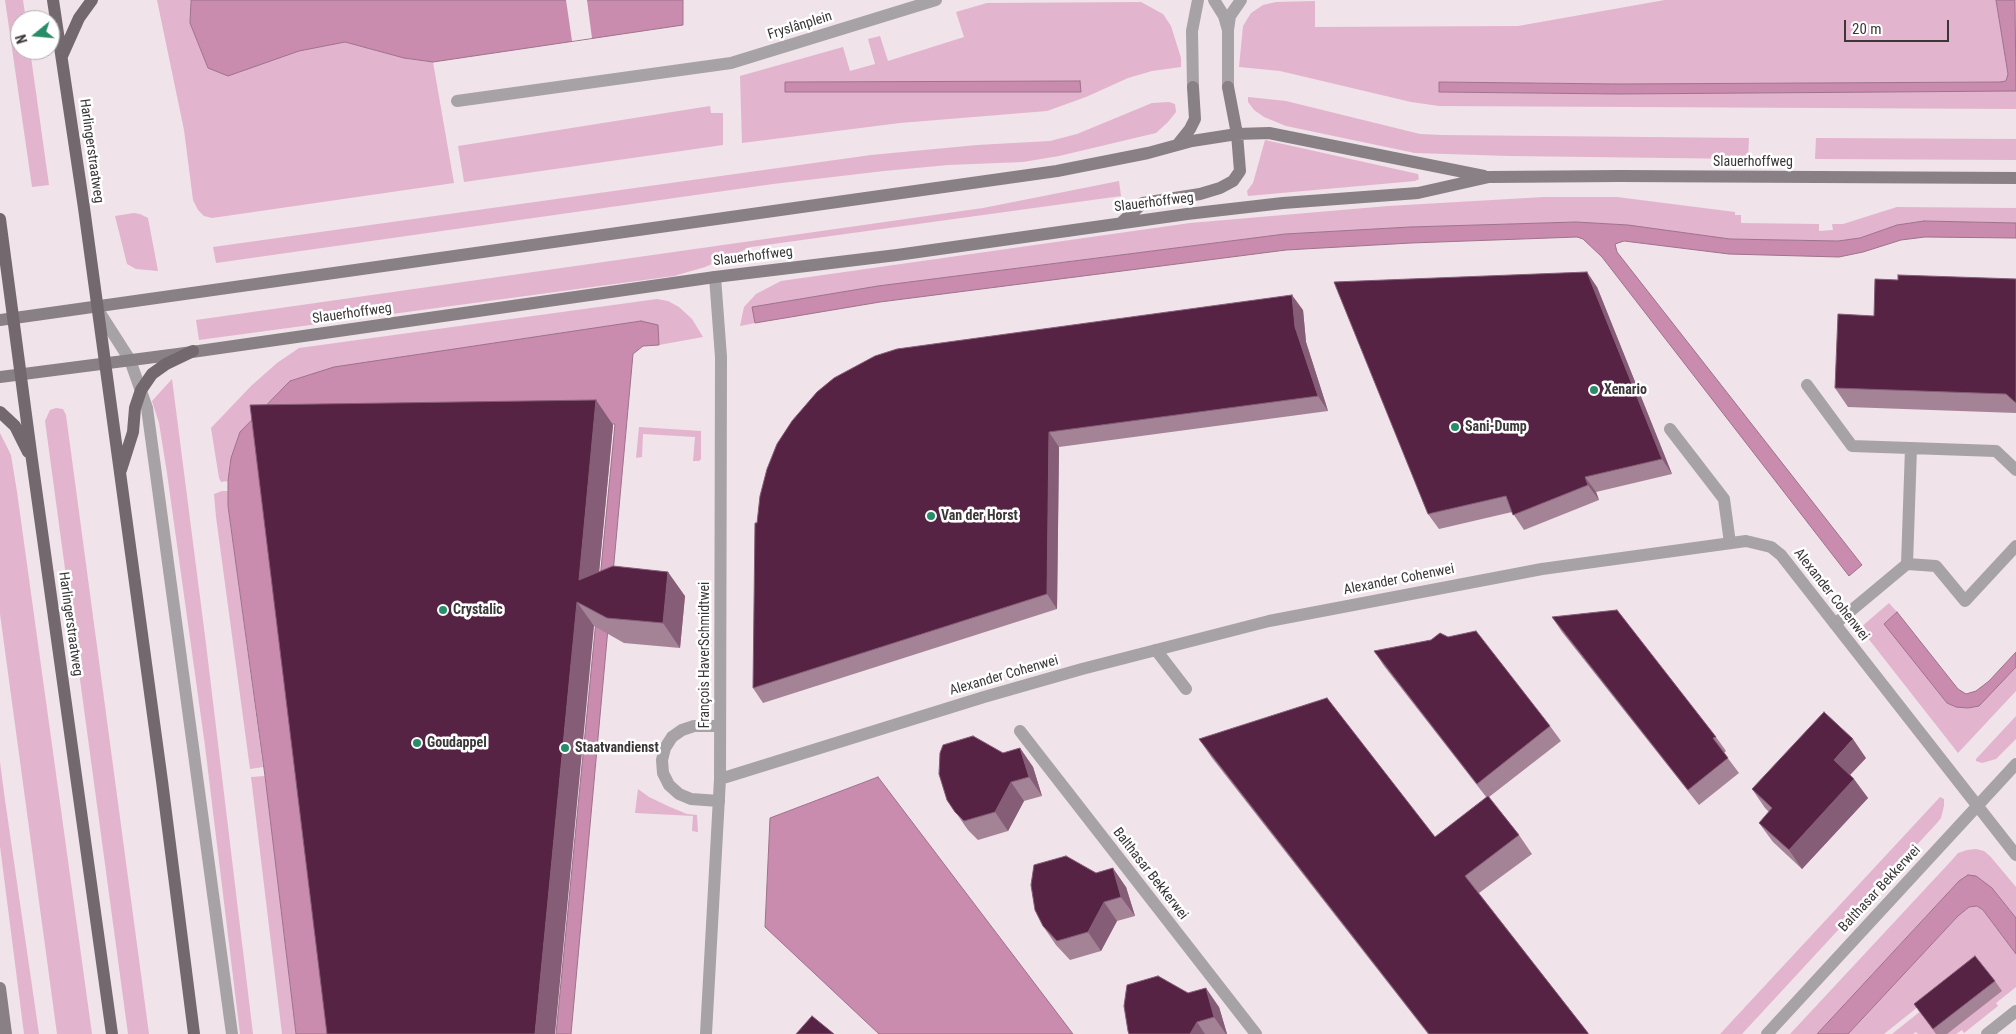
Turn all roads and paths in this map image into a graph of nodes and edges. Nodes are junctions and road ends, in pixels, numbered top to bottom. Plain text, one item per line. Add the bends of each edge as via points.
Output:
1 (53, 0) edge
2 (92, 0) edge
3 (936, 0) edge
4 (1198, 0) edge
5 (1214, 0) edge
6 (1241, 0) edge
7 (1228, 30) junction
8 (62, 56) junction
9 (1193, 87) joint
10 (1228, 87) joint
11 (457, 101) dead end
12 (1237, 134) junction
13 (1178, 144) junction
14 (1489, 177) junction
15 (2016, 178) edge
16 (0, 219) edge
17 (1122, 222) junction
18 (715, 277) junction
19 (96, 307) junction
20 (14, 319) junction
21 (0, 320) edge
22 (193, 352) junction
23 (130, 360) junction
24 (105, 364) junction
25 (21, 374) junction
26 (0, 377) edge
27 (1807, 385) dead end
28 (140, 390) junction
29 (0, 412) edge
30 (1670, 428) dead end
31 (1911, 448) junction
32 (32, 460) junction
33 (2016, 470) edge
34 (120, 472) junction
35 (1730, 543) junction
36 (2016, 546) edge
37 (1907, 564) junction
38 (1835, 624) junction
39 (1156, 650) junction
40 (1186, 689) dead end
41 (720, 726) junction
42 (1020, 731) dead end
43 (2016, 764) edge
44 (720, 779) junction
45 (719, 801) junction
46 (1978, 806) junction
47 (2016, 856) edge
48 (0, 988) edge
49 (2015, 1013) edge
50 (6, 1034) edge
51 (112, 1034) edge
52 (194, 1034) edge
53 (232, 1034) edge
54 (706, 1034) edge
55 (1256, 1034) edge
56 (1766, 1034) edge
57 (1987, 1034) edge

1 - 8 main road, Harlingerstraatweg
2 - 8 main road via 79,18
3 - 11 street, Fryslânplein via 731,63
4 - 9 street via 1192,31
5 - 6 street via 1227,3
5 - 7 street
6 - 7 street via 1230,16
7 - 10 street
8 - 19 main road, Harlingerstraatweg
9 - 13 main road via 1195,119
10 - 12 main road
12 - 13 main road, Slauerhoffweg
12 - 14 main road, Slauerhoffweg via 1269,133
12 - 17 main road via 1240,171 1232,180 1220,188 1200,194 1142,203
13 - 19 main road, Slauerhoffweg via 1056,171
14 - 15 main road, Slauerhoffweg
14 - 17 main road, Slauerhoffweg via 1418,193 1283,203
16 - 20 main road, Harlingerstraatweg
17 - 18 main road, Slauerhoffweg via 897,255
18 - 22 main road, Slauerhoffweg
18 - 41 street, François HaverSchmidtwei via 721,357
19 - 20 main road, Slauerhoffweg
19 - 23 street, Harlingerstraatweg
19 - 24 main road, Harlingerstraatweg
20 - 21 main road, Slauerhoffweg
20 - 25 main road, Harlingerstraatweg
22 - 23 main road, Slauerhoffweg
22 - 28 main road via 152,374
23 - 24 main road, Slauerhoffweg
23 - 28 street, Harlingerstraatweg
24 - 25 main road, Slauerhoffweg
24 - 34 main road, Harlingerstraatweg
25 - 26 main road, Slauerhoffweg
25 - 32 main road, Harlingerstraatweg
27 - 31 street via 1852,446
28 - 34 main road via 133,432
28 - 53 street, Harlingerstraatweg via 147,408 156,462
29 - 32 main road via 15,426
30 - 35 street via 1724,499
31 - 33 street via 1996,451
31 - 37 street
32 - 51 main road, Harlingerstraatweg
34 - 52 main road, Harlingerstraatweg
35 - 38 street, Alexander Cohenwei via 1746,541 1771,547 1781,555
35 - 39 street, Alexander Cohenwei via 1542,568 1269,622
36 - 37 street via 1965,601 1936,566
37 - 38 street
38 - 46 street, Alexander Cohenwei
39 - 40 street
39 - 44 street, Alexander Cohenwei via 984,697
41 - 44 street, François HaverSchmidtwei
41 - 45 street via 694,726 682,730 672,737 662,760 663,773 669,785 679,794 691,799
42 - 55 street, Balthasar Bekkerwei
43 - 46 street, Balthasar Bekkerwei
44 - 45 street, François HaverSchmidtwei
45 - 54 street, François HaverSchmidtwei
46 - 47 street, Alexander Cohenwei
46 - 56 street, Balthasar Bekkerwei
48 - 50 main road
49 - 57 street

